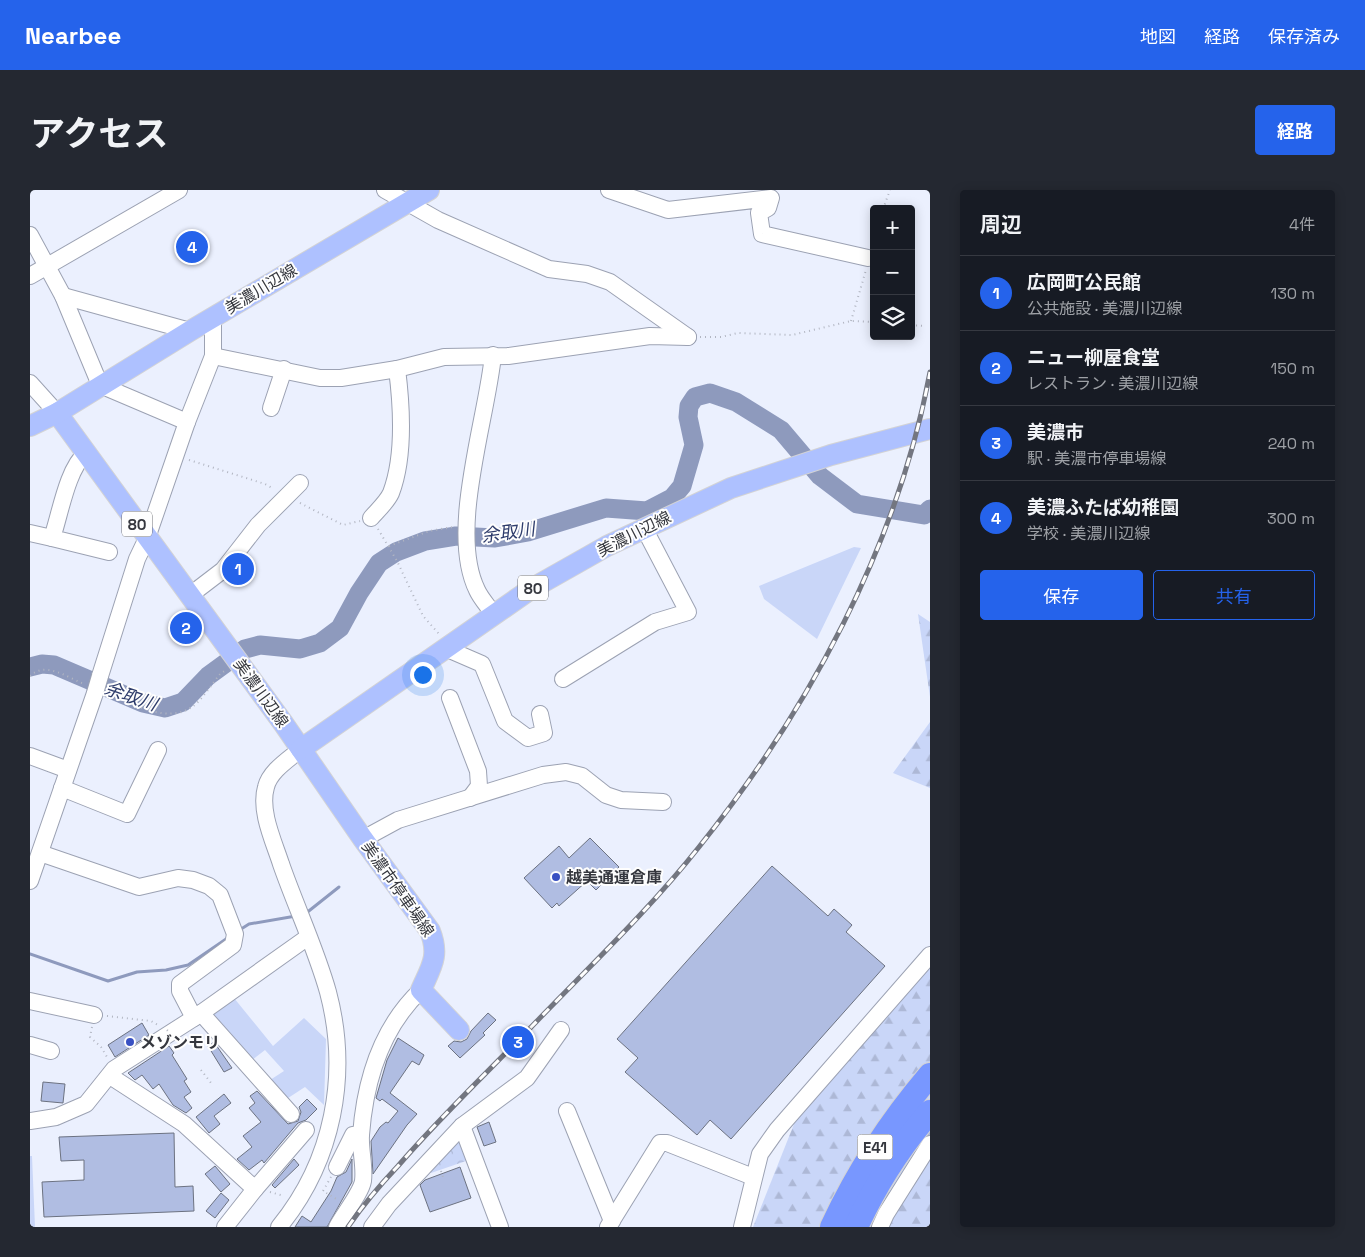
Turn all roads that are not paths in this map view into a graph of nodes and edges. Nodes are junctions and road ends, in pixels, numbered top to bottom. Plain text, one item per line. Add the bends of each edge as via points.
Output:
1 (179, 190) edge
2 (385, 190) edge
3 (429, 190) edge
4 (609, 190) edge
5 (769, 194) edge
6 (736, 196) edge
7 (405, 203) junction
8 (30, 235) edge
9 (868, 258) road end
10 (48, 265) junction
11 (30, 276) edge
12 (63, 296) junction
13 (213, 318) junction
14 (190, 331) junction
15 (493, 354) junction
16 (213, 356) junction
17 (284, 369) junction
18 (397, 369) junction
19 (30, 383) edge
20 (100, 385) junction
21 (271, 408) dead end
22 (57, 413) junction
23 (187, 422) junction
24 (30, 426) edge
25 (930, 429) edge
26 (86, 453) junction
27 (300, 482) dead end
28 (371, 518) road end
29 (644, 528) junction
30 (30, 533) edge
31 (52, 538) junction
32 (147, 538) junction
33 (109, 552) dead end
34 (189, 596) junction
35 (494, 615) junction
36 (447, 647) junction
37 (563, 679) dead end
38 (450, 698) dead end
39 (540, 714) dead end
40 (301, 749) junction
41 (158, 750) dead end
42 (30, 756) edge
43 (68, 770) junction
44 (62, 788) junction
45 (470, 798) junction
46 (663, 802) dead end
47 (362, 839) junction
48 (40, 853) junction
49 (30, 881) edge
50 (303, 922) junction
51 (930, 955) edge
52 (421, 990) junction
53 (30, 1001) edge
54 (94, 1015) road end
55 (198, 1016) junction
56 (459, 1030) dead end
57 (561, 1030) dead end
58 (30, 1045) edge
59 (51, 1051) dead end
60 (113, 1075) junction
61 (930, 1075) edge
62 (567, 1111) dead end
63 (930, 1112) edge
64 (291, 1114) dead end
65 (30, 1121) edge
66 (462, 1126) junction
67 (306, 1130) dead end
68 (361, 1134) junction
69 (930, 1144) edge
70 (337, 1166) road end
71 (753, 1177) junction
72 (255, 1189) junction
73 (610, 1224) edge
74 (225, 1227) edge
75 (279, 1227) edge
76 (337, 1227) edge
77 (372, 1227) edge
78 (500, 1227) edge
79 (742, 1227) edge
80 (832, 1227) edge
81 (856, 1227) edge
82 (880, 1227) edge

1 - 10 street
2 - 7 street
3 - 7 main road, 美濃川辺線
4 - 6 street via 668,210
5 - 6 street
5 - 9 street via 768,208 759,213 762,234
7 - 13 main road, 美濃川辺線
7 - 15 street via 549,269 587,274 610,282 688,337 650,336 508,356
8 - 10 street
10 - 11 street
10 - 12 street
12 - 14 street
12 - 20 street
13 - 14 main road, 美濃川辺線
13 - 16 street
14 - 20 main road, 美濃川辺線
15 - 18 street via 444,357
15 - 35 street via 467,528 470,572 477,591
16 - 17 street
16 - 23 street
17 - 18 street via 320,378 341,378
17 - 21 street
18 - 28 street via 402,408 399,454 390,495
19 - 22 street
20 - 22 main road, 美濃川辺線
20 - 23 street
22 - 24 main road
22 - 26 main road, 美濃川辺線 / 80
23 - 32 street
25 - 29 main road, 美濃川辺線 / 80 via 789,468 725,491
26 - 31 street via 79,458 72,473
26 - 32 main road, 美濃川辺線 / 80
27 - 34 street via 258,525 223,570
29 - 35 main road, 美濃川辺線 / 80 via 531,590
29 - 37 street via 688,612 656,622
30 - 31 street
31 - 33 street
32 - 34 main road, 美濃川辺線 / 80
32 - 43 street via 137,559 99,687
34 - 40 main road, 美濃川辺線 / 80
35 - 36 main road, 美濃川辺線 / 80
36 - 39 street via 482,664 505,721 528,738 544,733
36 - 40 main road, 美濃川辺線 / 80
38 - 45 street via 478,771 479,786
40 - 47 main road, 美濃市停車場線
40 - 50 street via 270,777 264,796 275,845
41 - 44 street via 126,814
42 - 43 street
43 - 44 street
44 - 48 street
45 - 46 street via 543,775 566,772 582,776 606,795 621,800
45 - 47 street via 398,820
47 - 52 main road, 美濃市停車場線 via 430,931 436,945 435,959
48 - 49 street
48 - 55 street via 139,887 178,878 209,886 220,895 234,930 233,945 180,984 180,990
50 - 55 street
50 - 75 street via 328,994 338,1066 333,1113 324,1147 298,1201
51 - 71 street via 777,1130 760,1154
52 - 56 main road
52 - 68 street via 388,1030 379,1050 371,1075
53 - 54 street
55 - 60 street
55 - 64 street
57 - 66 street via 527,1078
58 - 59 street
60 - 65 street via 86,1104 63,1115
60 - 72 street via 184,1124
61 - 80 highway, E41 via 882,1137
62 - 73 street
63 - 81 highway, E41 via 892,1162
66 - 77 street via 389,1204
66 - 78 street
67 - 72 street
68 - 70 street via 353,1135
68 - 76 street via 363,1182
69 - 82 street
71 - 73 street via 667,1143 660,1144
71 - 79 street
72 - 74 street

